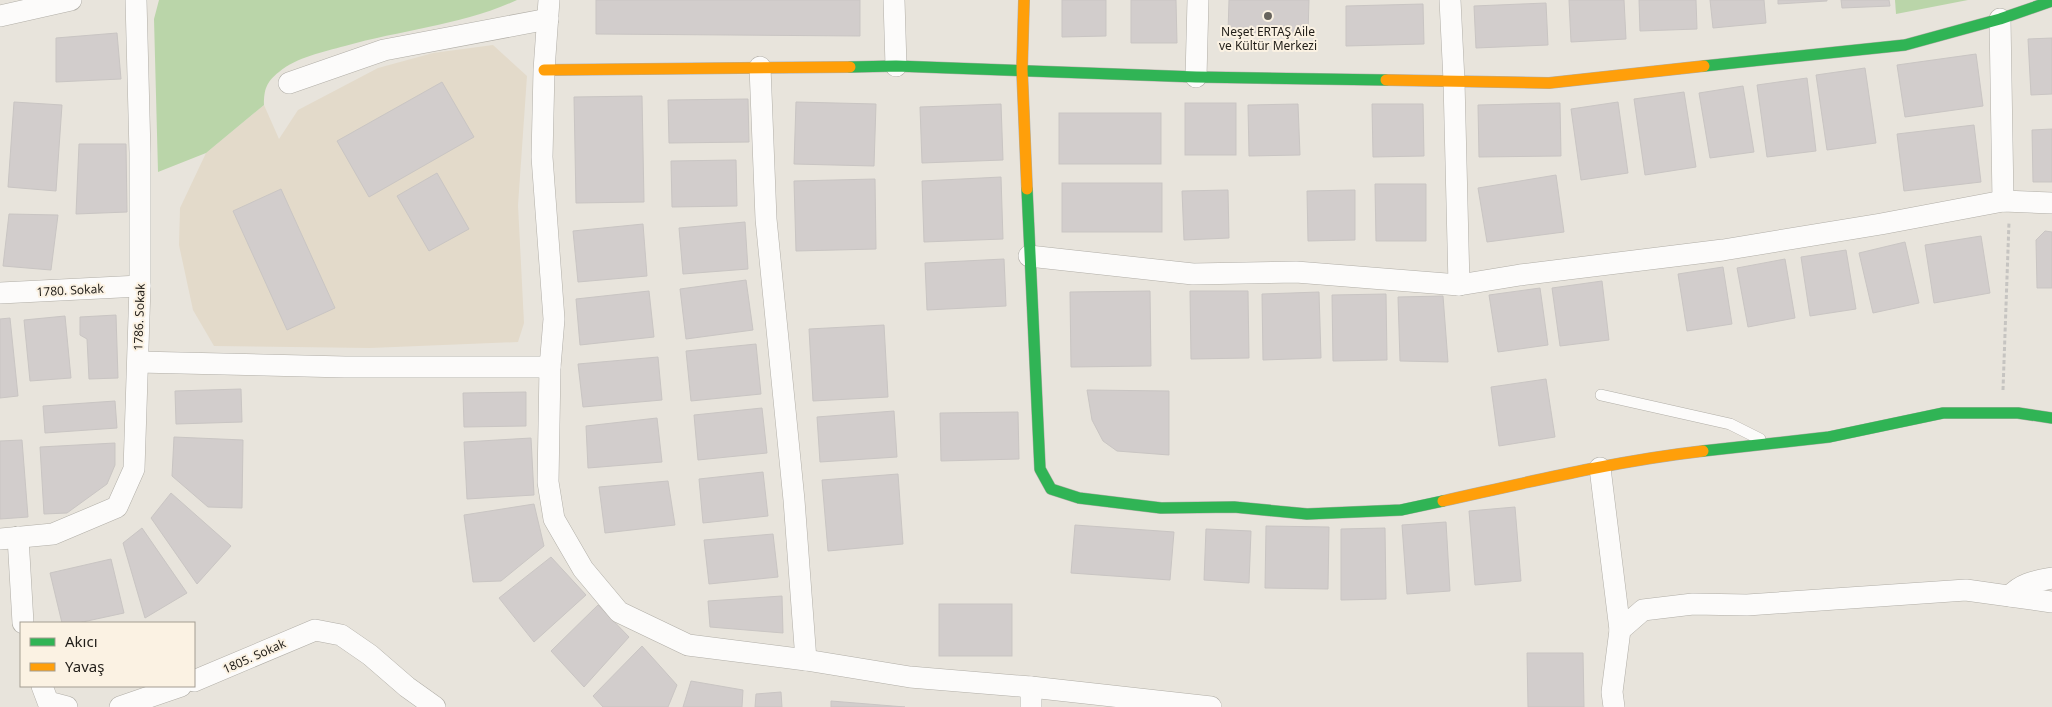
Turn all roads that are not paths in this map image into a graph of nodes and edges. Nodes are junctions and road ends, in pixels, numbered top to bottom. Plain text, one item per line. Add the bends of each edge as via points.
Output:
1 (71, 0) edge
2 (136, 0) edge
3 (894, 0) edge
4 (1024, 0) edge
5 (1198, 0) edge
6 (1450, 0) edge
7 (2052, 1) edge
8 (548, 9) edge
9 (2000, 20) junction
10 (1, 21) edge
11 (896, 66) junction
12 (760, 67) junction
13 (544, 70) junction
14 (1022, 70) junction
15 (1196, 77) junction
16 (1454, 80) junction
17 (289, 83) dead end
18 (2003, 201) junction
19 (2052, 203) edge
20 (1029, 256) junction
21 (1459, 285) junction
22 (140, 286) junction
23 (0, 293) edge
24 (138, 362) junction
25 (550, 367) junction
26 (1601, 395) dead end
27 (2052, 418) edge
28 (1768, 444) junction
29 (1600, 468) junction
30 (9, 538) edge
31 (2052, 578) edge
32 (2010, 596) junction
33 (2052, 602) edge
34 (23, 622) edge
35 (1620, 630) junction
36 (806, 660) junction
37 (195, 681) edge
38 (42, 687) edge
39 (178, 687) edge
40 (1031, 697) edge
41 (67, 707) edge
42 (120, 707) edge
43 (435, 707) edge
44 (1211, 707) edge
45 (1614, 707) edge

1 - 10 street
2 - 22 street, 1786. Sokak
3 - 11 street
4 - 14 street
5 - 15 street
6 - 16 street
7 - 9 street
8 - 13 street
8 - 17 street via 384,50
9 - 16 street via 1905,45 1549,83
9 - 18 street
11 - 12 street
11 - 14 street
12 - 13 street
12 - 36 street via 766,218
13 - 25 street via 542,157 554,319
14 - 15 street
14 - 20 street
15 - 16 street
16 - 21 street
18 - 19 street
18 - 21 street via 1723,250
20 - 21 street via 1192,274 1296,272
20 - 29 street via 1040,469 1052,489 1079,498 1162,508 1234,507 1307,514 1372,512 1401,510
22 - 23 street, 1780. Sokak
22 - 24 street, 1786. Sokak
24 - 25 street
24 - 30 street, 1786. Sokak via 134,469 117,507 53,534
25 - 36 street via 548,482 554,519 583,569 619,612 688,645
26 - 28 lane via 1730,424
27 - 28 street via 2018,414 1943,414 1829,437
28 - 29 street via 1661,456
29 - 35 street
30 - 34 street
31 - 32 street via 2029,582 2016,588
32 - 33 street
32 - 35 street via 1966,590 1747,605 1693,604 1643,610
35 - 45 street via 1612,692
36 - 40 street
37 - 43 street, 1805. Sokak via 315,630 341,635
38 - 41 street via 48,702
39 - 42 street
40 - 44 street

